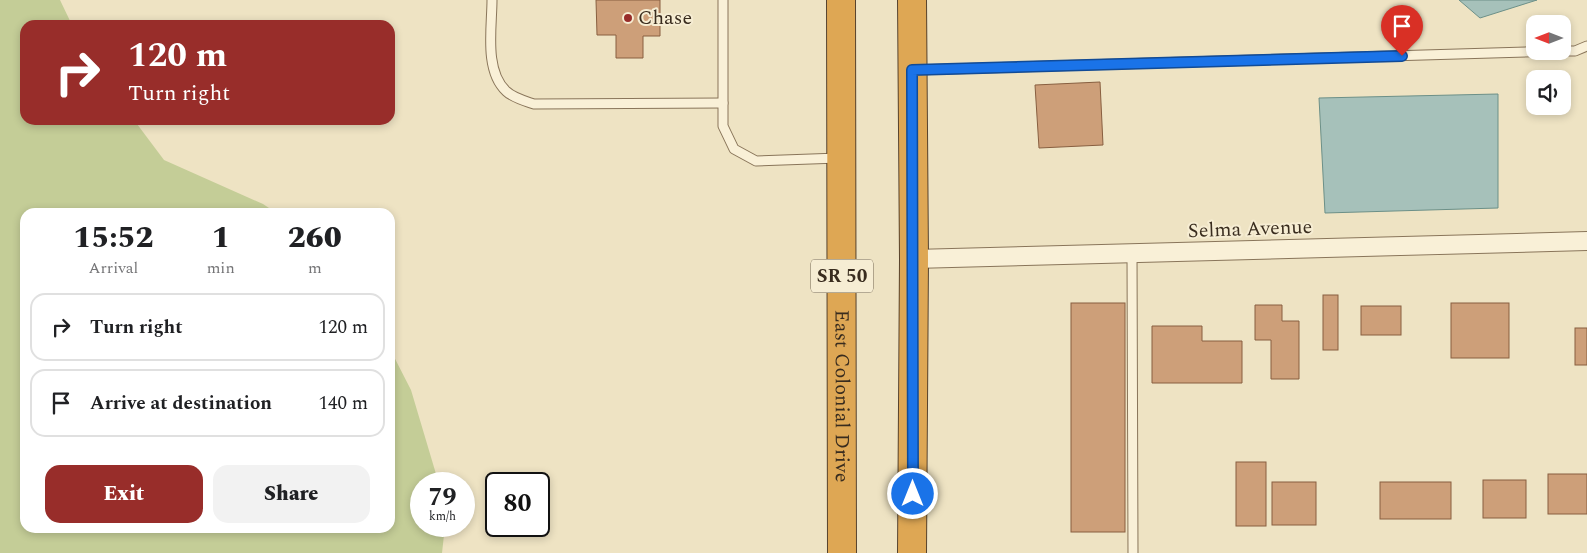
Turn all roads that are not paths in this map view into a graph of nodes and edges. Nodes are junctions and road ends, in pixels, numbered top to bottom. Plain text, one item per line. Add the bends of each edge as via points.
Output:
1 (492, 0) edge
2 (723, 0) edge
3 (841, 0) edge
4 (912, 0) edge
5 (1587, 46) edge
6 (1571, 51) edge
7 (1526, 52) edge
8 (912, 70) junction
9 (723, 103) junction
10 (842, 158) junction
11 (1587, 241) edge
12 (1132, 253) junction
13 (914, 260) junction
14 (842, 553) edge
15 (912, 553) edge
16 (1133, 553) edge

1 - 9 lane via 492,63 505,91 518,98 534,104
2 - 9 lane
3 - 10 highway, East Colonial Drive / SR 50
4 - 8 highway
5 - 6 lane
7 - 8 lane
8 - 13 highway
9 - 10 lane via 723,126 734,149 756,162
10 - 14 highway, East Colonial Drive / SR 50
11 - 12 street, Selma Avenue
12 - 13 street, Selma Avenue
12 - 16 lane
13 - 15 highway

